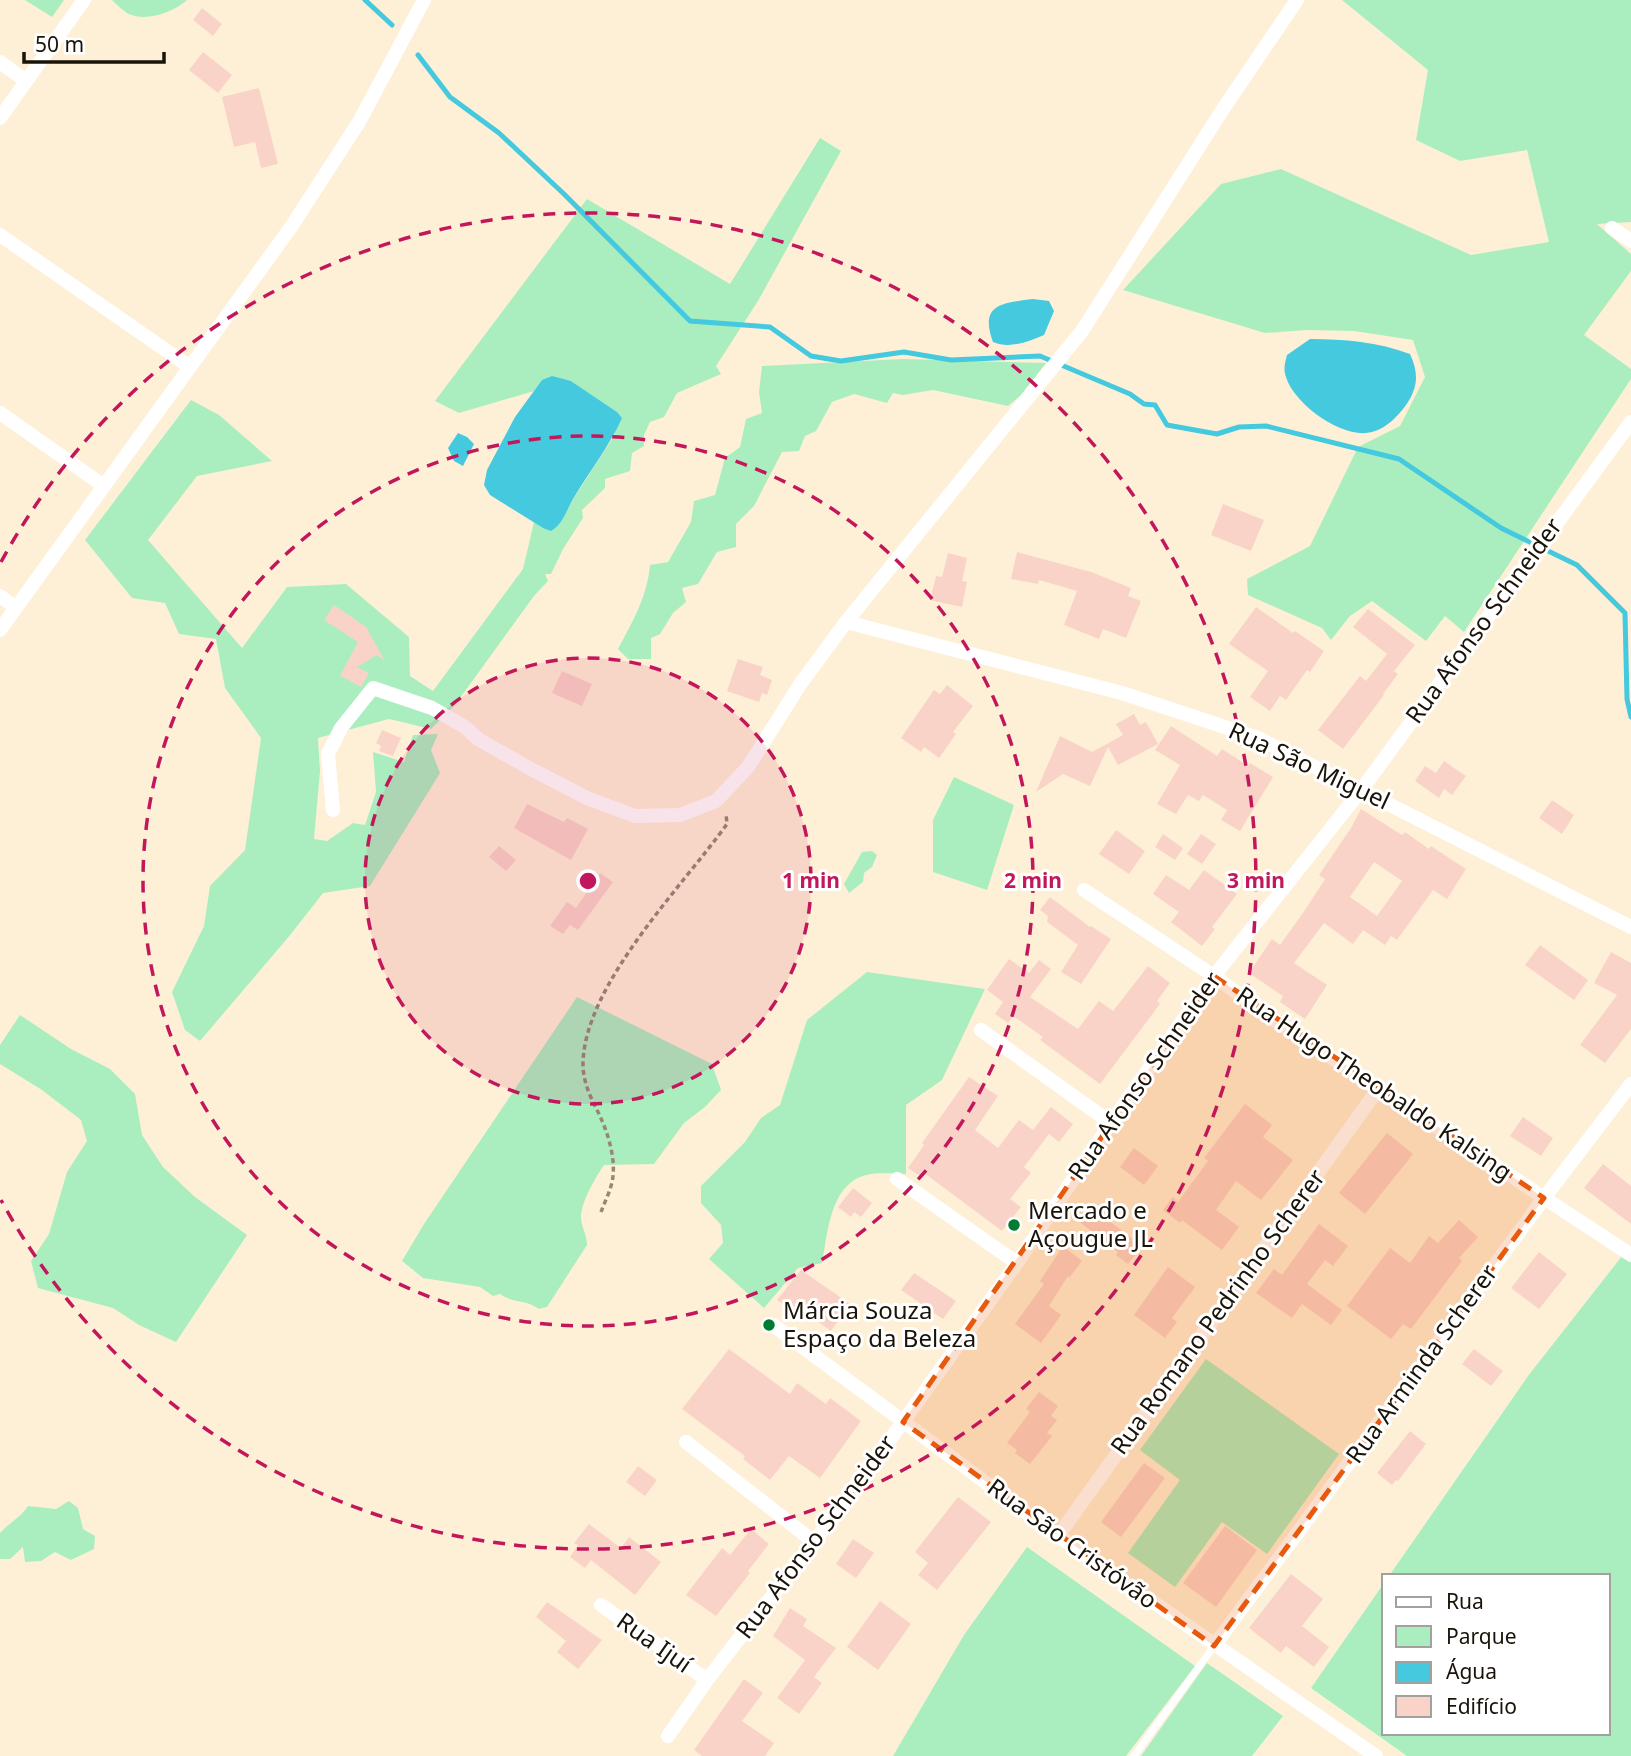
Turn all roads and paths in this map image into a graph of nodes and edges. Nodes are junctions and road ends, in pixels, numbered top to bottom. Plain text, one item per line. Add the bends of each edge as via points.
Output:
1 (84, 0) edge
2 (424, 0) edge
3 (1297, 0) edge
4 (0, 62) edge
5 (26, 81) junction
6 (0, 118) edge
7 (1612, 228) dead end
8 (0, 234) edge
9 (1631, 241) edge
10 (190, 367) junction
11 (0, 413) edge
12 (1631, 422) edge
13 (104, 486) junction
14 (0, 596) edge
15 (16, 608) junction
16 (846, 622) junction
17 (0, 630) edge
18 (1362, 789) junction
19 (725, 794) junction
20 (333, 810) dead end
21 (1084, 890) dead end
22 (1631, 927) edge
23 (1214, 976) junction
24 (981, 1030) dead end
25 (1631, 1084) edge
26 (1378, 1089) junction
27 (1111, 1123) junction
28 (897, 1179) dead end
29 (1544, 1198) junction
30 (601, 1212) dead end
31 (1631, 1255) edge
32 (1017, 1262) junction
33 (773, 1325) dead end
34 (903, 1422) junction
35 (685, 1441) dead end
36 (1058, 1536) junction
37 (814, 1542) junction
38 (601, 1605) dead end
39 (1214, 1646) junction
40 (707, 1680) junction
41 (668, 1736) dead end
42 (1134, 1756) edge
43 (1376, 1756) edge

1 - 5 street
2 - 10 street via 359,122 291,227
3 - 16 street via 1082,331
4 - 5 street
5 - 6 street
7 - 9 street
8 - 10 street
10 - 13 street
11 - 13 street
12 - 18 street, Rua Afonso Schneider
13 - 15 street
14 - 15 street
15 - 17 street
16 - 18 street, Rua São Miguel via 1135,697 1258,738
16 - 19 street
18 - 22 street, Rua São Miguel
18 - 23 street, Rua Afonso Schneider
19 - 20 street via 680,815 635,816 529,768 432,708 373,688 341,728 328,754
19 - 30 path via 727,824 617,969 597,1007 583,1064 587,1091 610,1141 613,1177
21 - 23 street, Rua Hugo Theobaldo Kalsing
23 - 26 street, Rua Hugo Theobaldo Kalsing
23 - 27 street, Rua Afonso Schneider
24 - 27 street
25 - 29 street, Rua Arminda Scherer
26 - 29 street, Rua Hugo Theobaldo Kalsing
26 - 36 street, Rua Romano Pedrinho Scherer
27 - 32 street, Rua Afonso Schneider
28 - 32 street
29 - 31 street, Rua Hugo Theobaldo Kalsing
29 - 39 street, Rua Arminda Scherer
32 - 34 street, Rua Afonso Schneider
33 - 34 street, Rua São Cristóvão
34 - 36 street, Rua São Cristóvão
34 - 37 street, Rua Afonso Schneider
35 - 37 street
36 - 39 street, Rua São Cristóvão
37 - 40 street, Rua Afonso Schneider
38 - 40 street, Rua Ijuí
39 - 42 lane
39 - 43 street, Rua São Cristóvão
40 - 41 street, Rua Afonso Schneider

